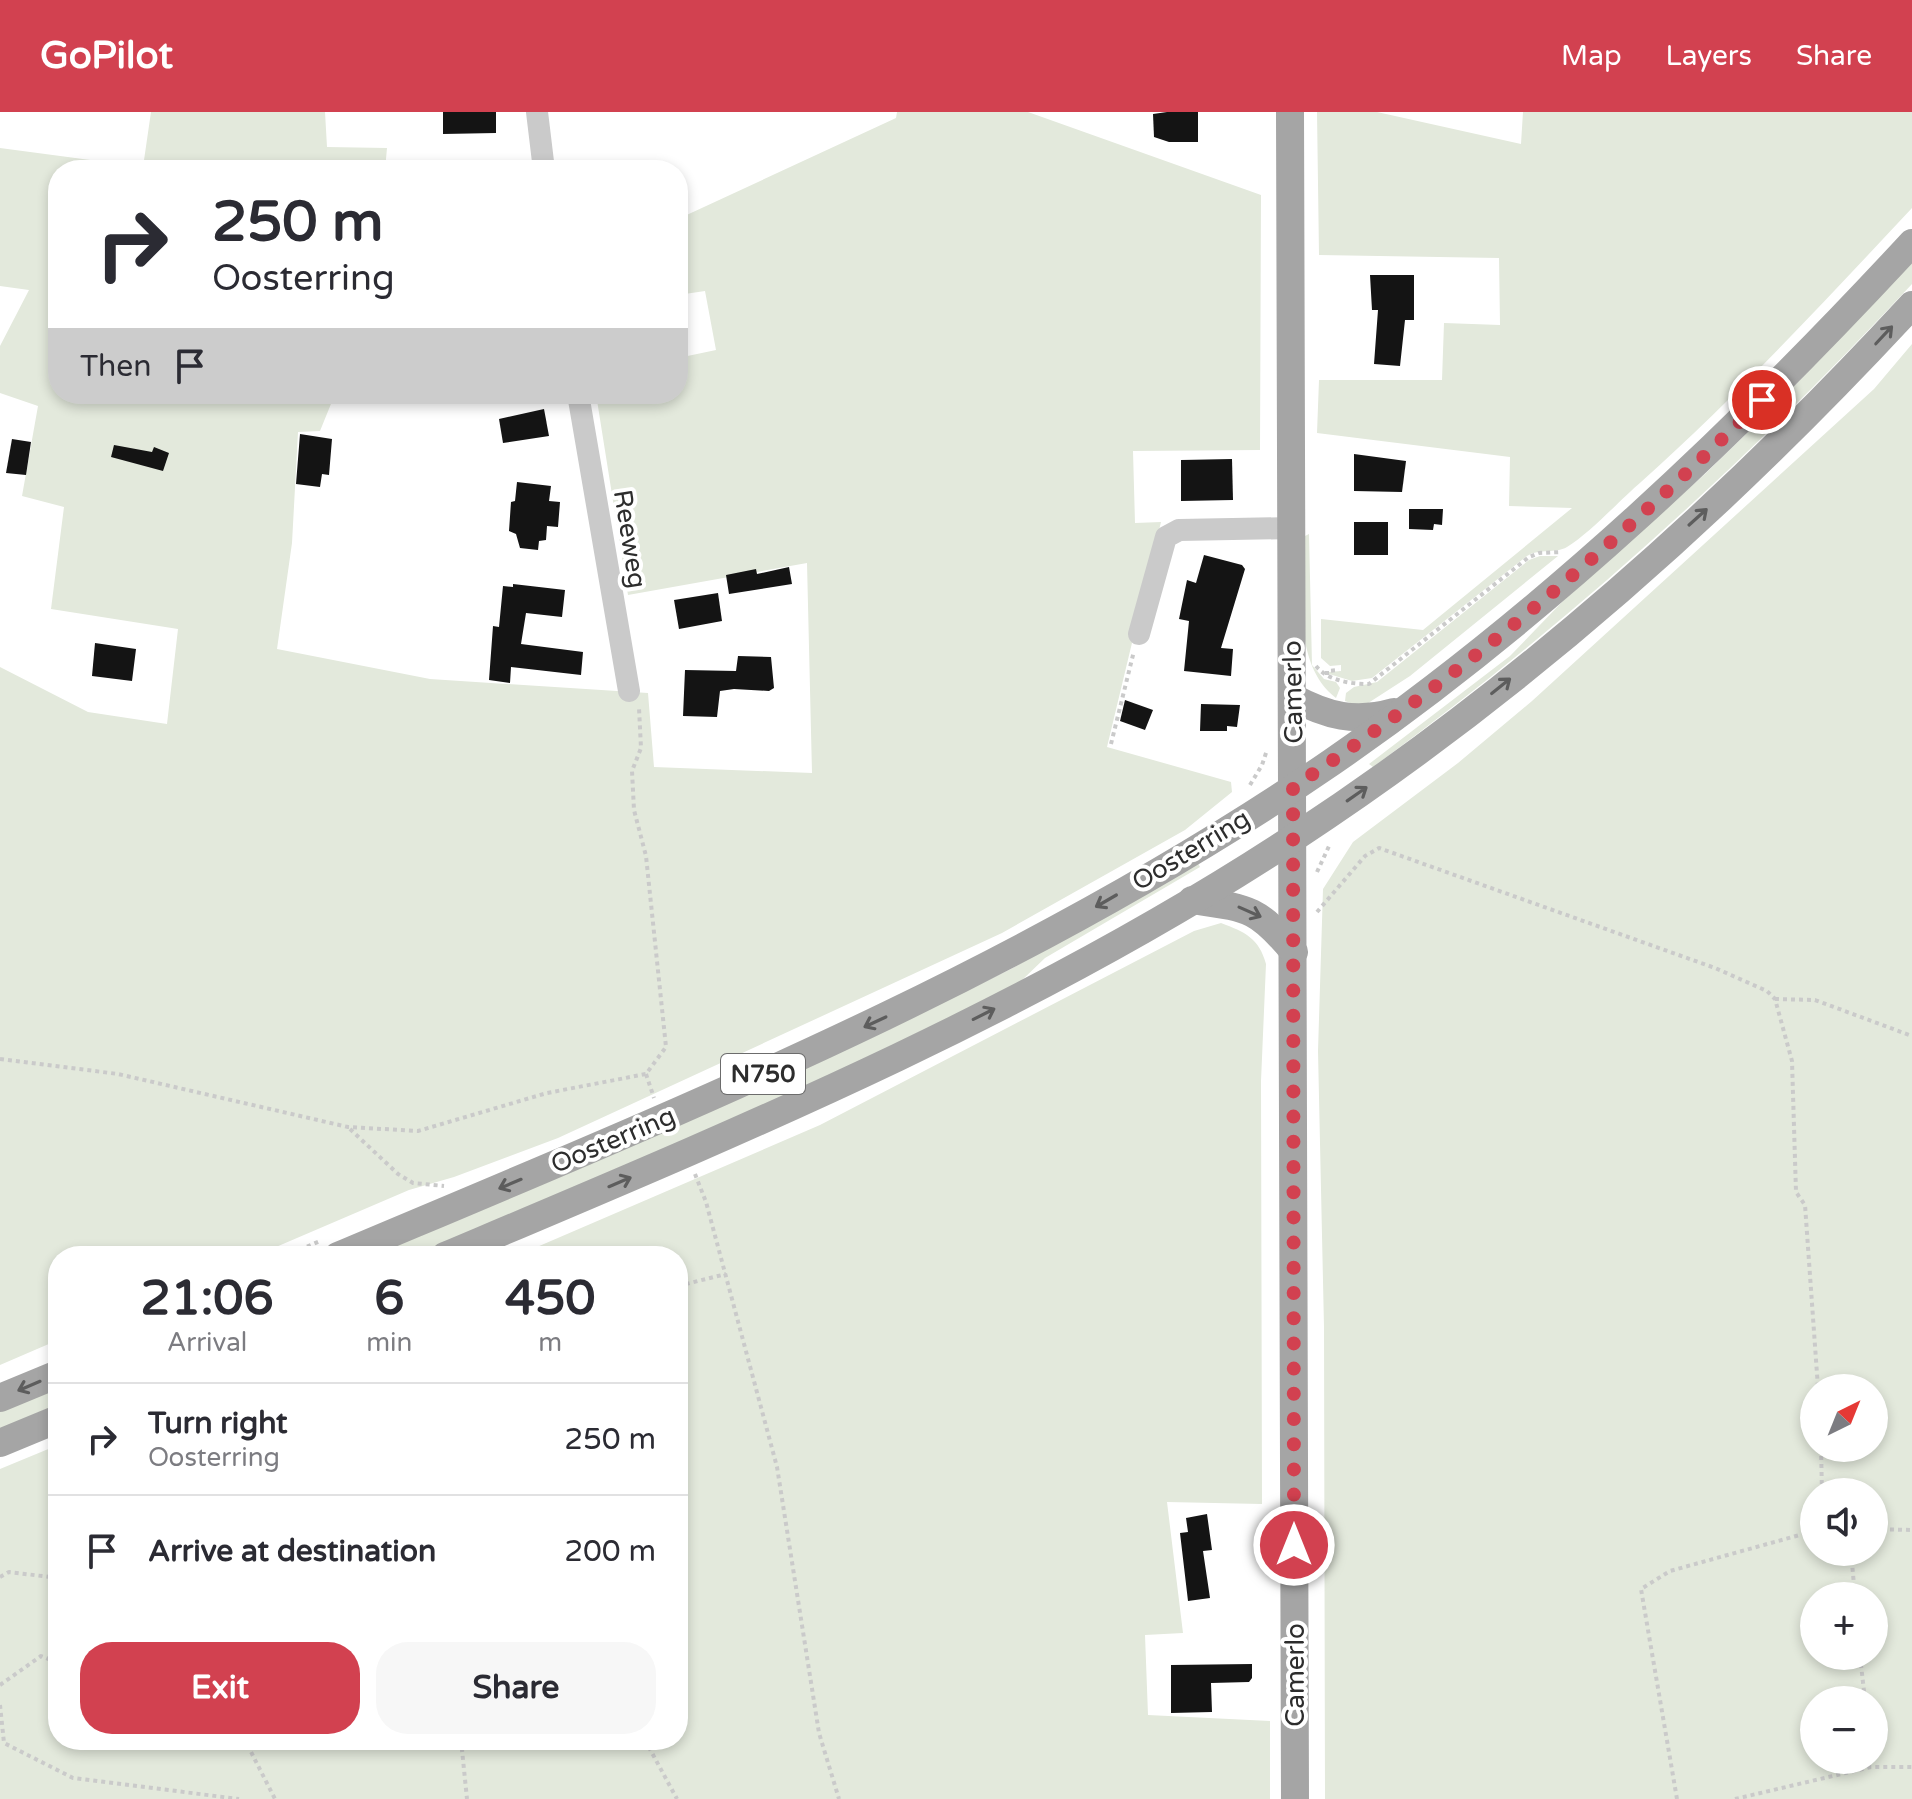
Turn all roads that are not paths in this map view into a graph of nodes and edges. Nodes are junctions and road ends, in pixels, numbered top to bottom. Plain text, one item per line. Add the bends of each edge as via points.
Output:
1 (537, 112) edge
2 (1290, 112) edge
3 (543, 160) edge
4 (1912, 243) edge
5 (1912, 305) edge
6 (580, 404) edge
7 (1292, 528) junction
8 (1139, 634) road end
9 (629, 691) road end
10 (1292, 697) junction
11 (1403, 710) junction
12 (1293, 787) junction
13 (1293, 838) junction
14 (1192, 900) junction
15 (1294, 952) junction
16 (362, 1246) edge
17 (469, 1246) edge
18 (48, 1378) edge
19 (0, 1398) edge
20 (48, 1423) edge
21 (0, 1443) edge
22 (1295, 1799) edge

1 - 3 street
2 - 7 main road, Camerlo
4 - 11 main road, Oosterring / N750 via 1719,443 1588,560
13 -> 5 main road, Oosterring / N750 via 1441,735 1618,590 1773,447
6 - 9 street, Reeweg
7 - 8 street via 1179,530 1166,537
7 - 10 main road, Camerlo
10 - 11 main road via 1310,707 1365,720
10 - 12 main road, Camerlo
11 - 12 main road, Oosterring / N750
12 - 13 main road, Camerlo
12 -> 16 main road, Oosterring / N750 via 1160,870 922,1000 676,1114
13 - 14 main road, Oosterring / N750
13 - 15 main road, Camerlo
14 -> 15 main road via 1252,910
17 -> 14 main road, Oosterring / N750 via 711,1144 927,1043
15 - 22 main road, Camerlo
18 -> 19 main road
20 - 21 main road

